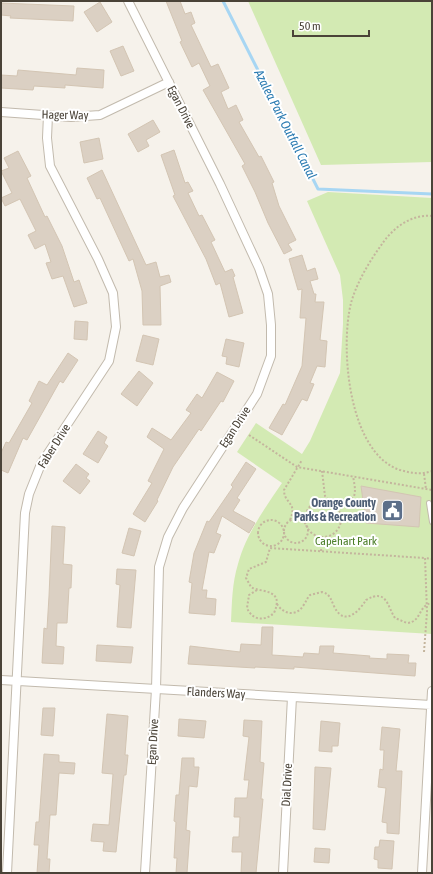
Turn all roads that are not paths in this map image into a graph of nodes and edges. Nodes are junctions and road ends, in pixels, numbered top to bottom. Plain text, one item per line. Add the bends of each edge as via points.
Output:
1 (128, 1) edge
2 (169, 82) junction
3 (1, 112) edge
4 (48, 115) junction
5 (429, 503) dead end
6 (432, 522) edge
7 (1, 680) edge
8 (16, 681) junction
9 (156, 689) junction
10 (432, 691) edge
11 (292, 697) junction
12 (431, 705) edge
13 (6, 873) edge
14 (145, 873) edge
15 (283, 873) edge
16 (422, 873) edge

1 - 2 street, Egan Drive
2 - 4 street, Hager Way via 100,115
2 - 9 street, Egan Drive via 259,268 268,294 271,356 257,394 183,508 168,537 159,567
3 - 4 street, Hager Way
4 - 8 street, Faber Drive via 50,166 113,293 116,327 108,362 41,464 29,494 25,513
5 - 6 lane
7 - 8 street, Flanders Way
8 - 9 street, Flanders Way
8 - 13 street, Faber Drive
9 - 11 street, Flanders Way
9 - 14 street, Egan Drive
10 - 12 street
11 - 12 street, Flanders Way
11 - 15 street, Dial Drive
12 - 16 street

